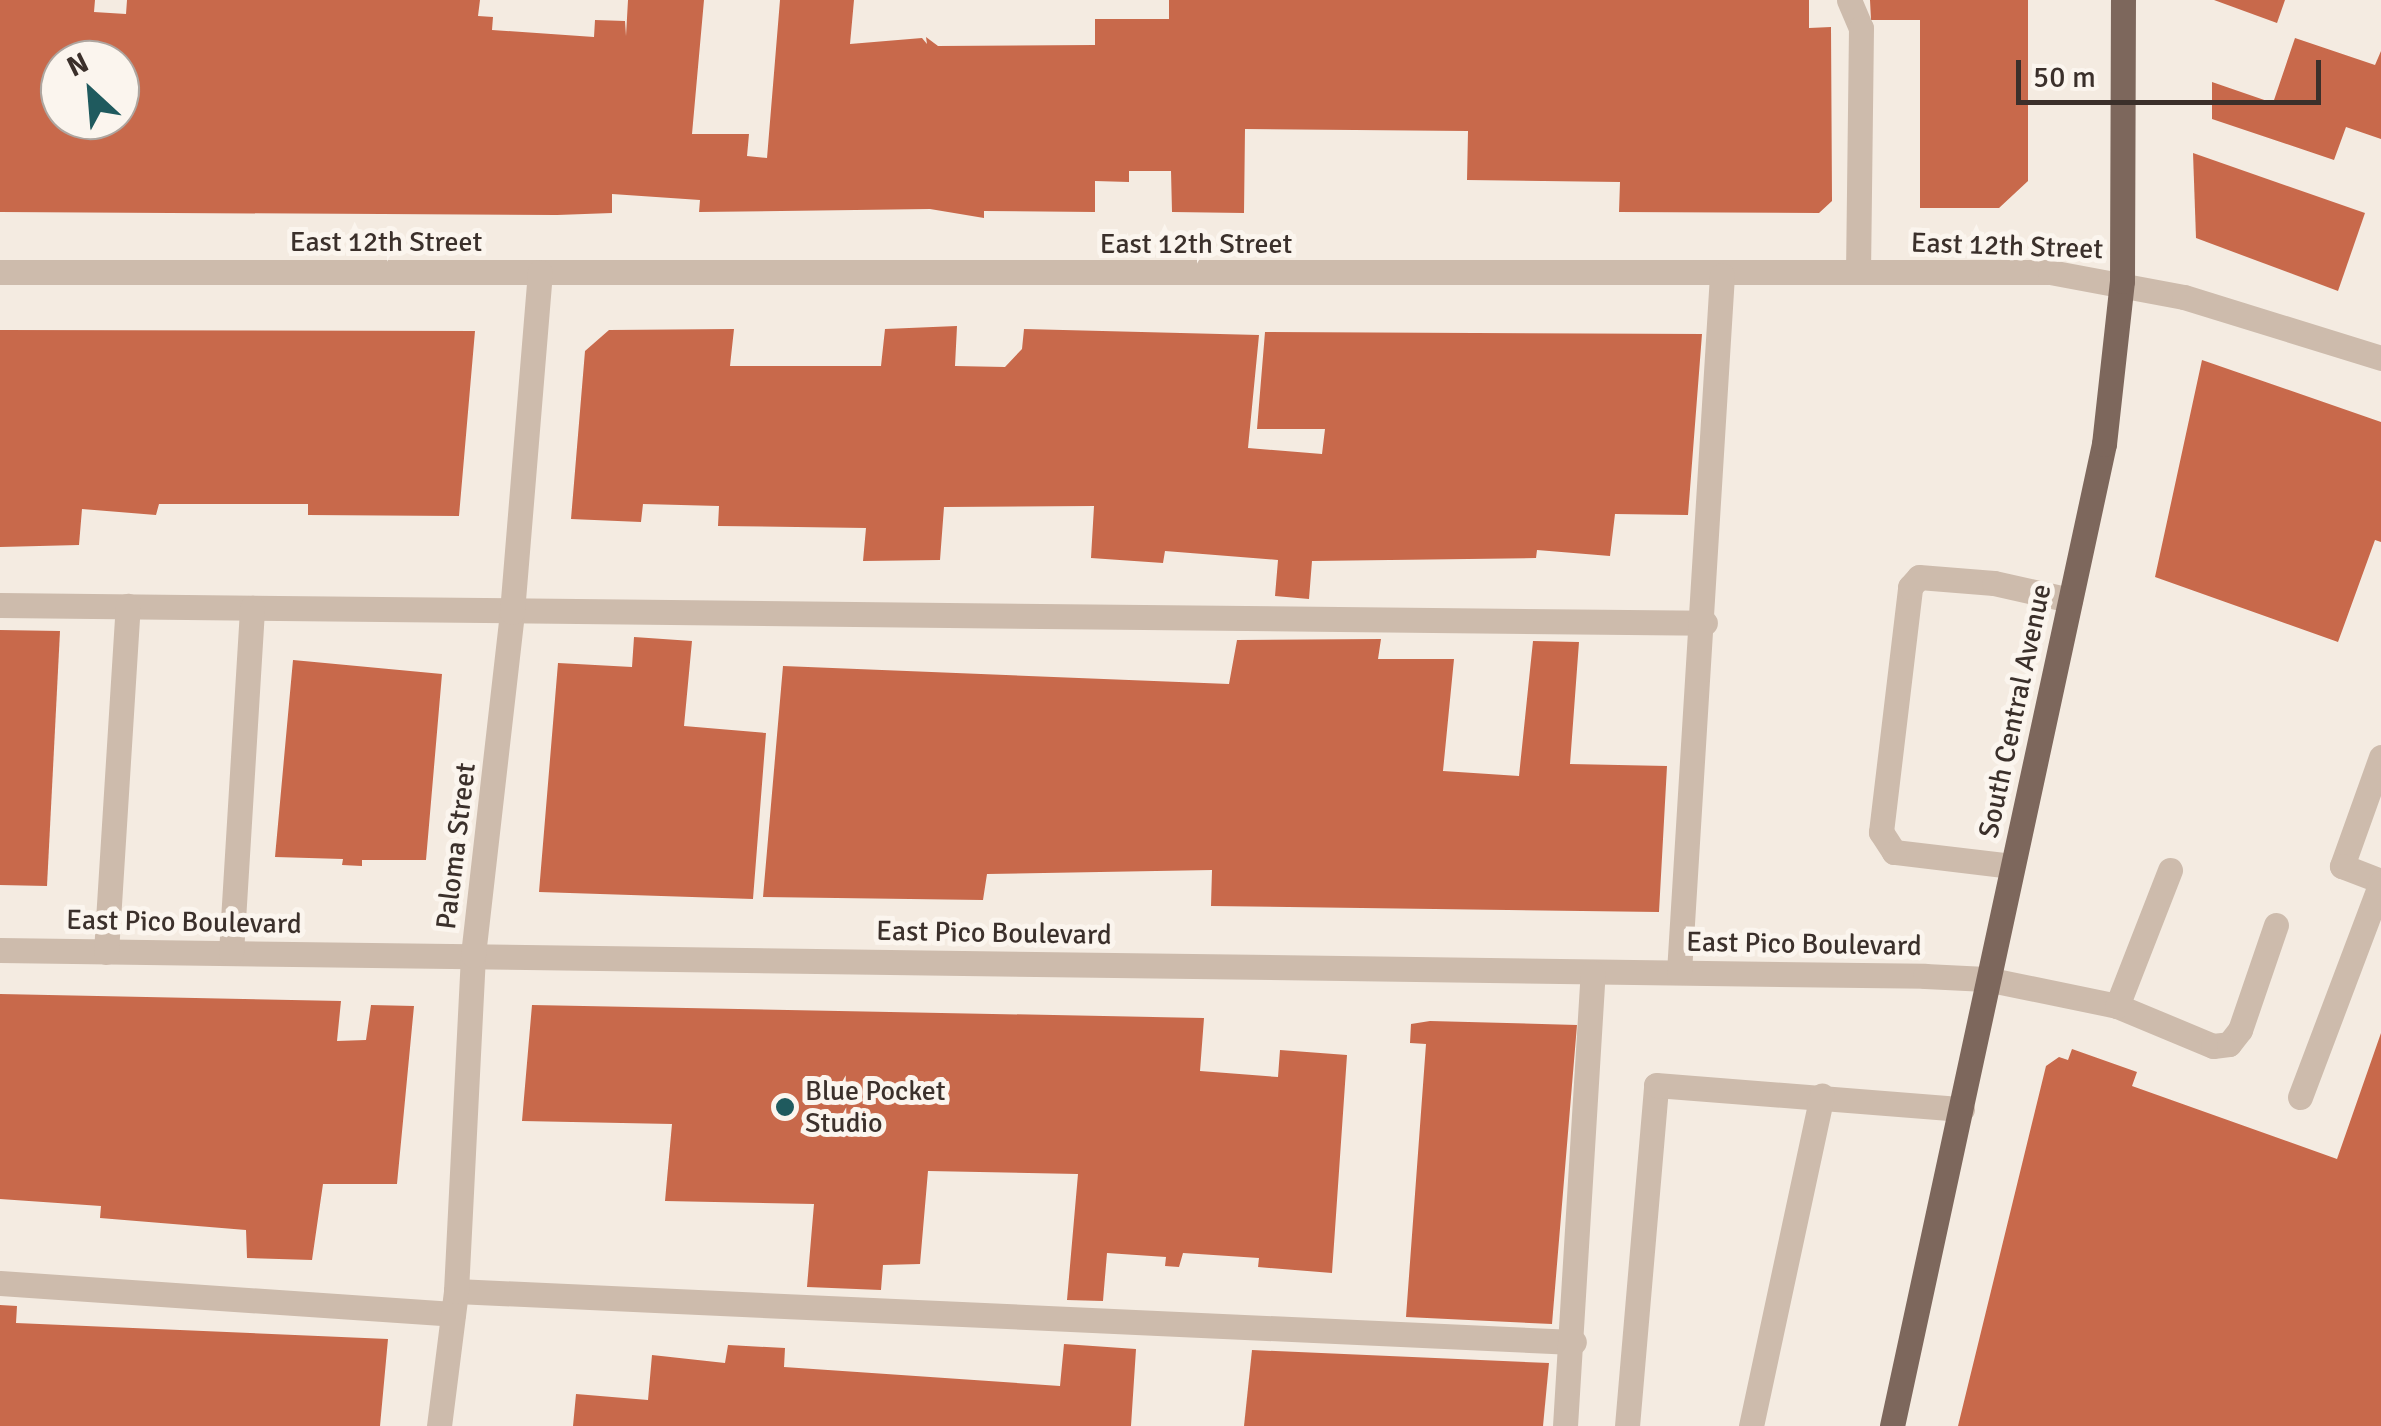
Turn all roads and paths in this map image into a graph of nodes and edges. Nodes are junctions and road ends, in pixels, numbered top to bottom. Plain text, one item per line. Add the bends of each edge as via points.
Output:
1 (1850, 0) edge
2 (2123, 0) edge
3 (0, 272) edge
4 (540, 272) junction
5 (1858, 272) junction
6 (1722, 274) junction
7 (2122, 281) junction
8 (2381, 358) edge
9 (2070, 600) junction
10 (0, 605) edge
11 (128, 606) junction
12 (252, 608) junction
13 (512, 612) junction
14 (1705, 623) junction
15 (2381, 757) edge
16 (2012, 866) junction
17 (2170, 870) dead end
18 (2381, 882) edge
19 (2276, 925) dead end
20 (0, 950) edge
21 (106, 952) junction
22 (232, 953) junction
23 (473, 955) junction
24 (1679, 972) junction
25 (1593, 973) junction
26 (1986, 978) junction
27 (2117, 1006) junction
28 (1822, 1096) junction
29 (2300, 1097) dead end
30 (1962, 1109) junction
31 (0, 1283) edge
32 (454, 1302) junction
33 (1574, 1342) junction
34 (439, 1426) edge
35 (1565, 1426) edge
36 (1627, 1426) edge
37 (1751, 1426) edge
38 (1892, 1426) edge

1 - 5 street via 1861,28
2 - 7 main road, South Central Avenue
3 - 4 street, East 12th Street
4 - 6 street, East 12th Street
4 - 13 street, Paloma Street
5 - 6 street, East 12th Street
5 - 7 street, East 12th Street via 2050,272
6 - 14 street
7 - 8 street, East 12th Street
7 - 9 main road, South Central Avenue via 2104,444
9 - 16 main road, South Central Avenue
9 - 16 street via 1994,583 1920,577 1910,587 1882,832 1894,852
10 - 11 street
11 - 12 street
11 - 21 street
12 - 13 street
12 - 22 street
13 - 14 street
13 - 23 street, Paloma Street
14 - 24 street
15 - 18 street via 2342,866
16 - 26 main road, South Central Avenue
17 - 27 street
18 - 29 street
19 - 27 street, East Pico Boulevard via 2240,1030 2228,1044 2213,1046
20 - 21 street, East Pico Boulevard
21 - 22 street, East Pico Boulevard
22 - 23 street, East Pico Boulevard
23 - 25 street, East Pico Boulevard
23 - 32 street, Paloma Street
24 - 25 street, East Pico Boulevard
24 - 26 street, East Pico Boulevard
25 - 33 street
26 - 27 street, East Pico Boulevard
26 - 30 main road, South Central Avenue
28 - 30 street
28 - 36 street via 1656,1085
28 - 37 street
30 - 38 main road, South Central Avenue
31 - 32 street
32 - 33 street
32 - 34 street, Paloma Street
33 - 35 street

